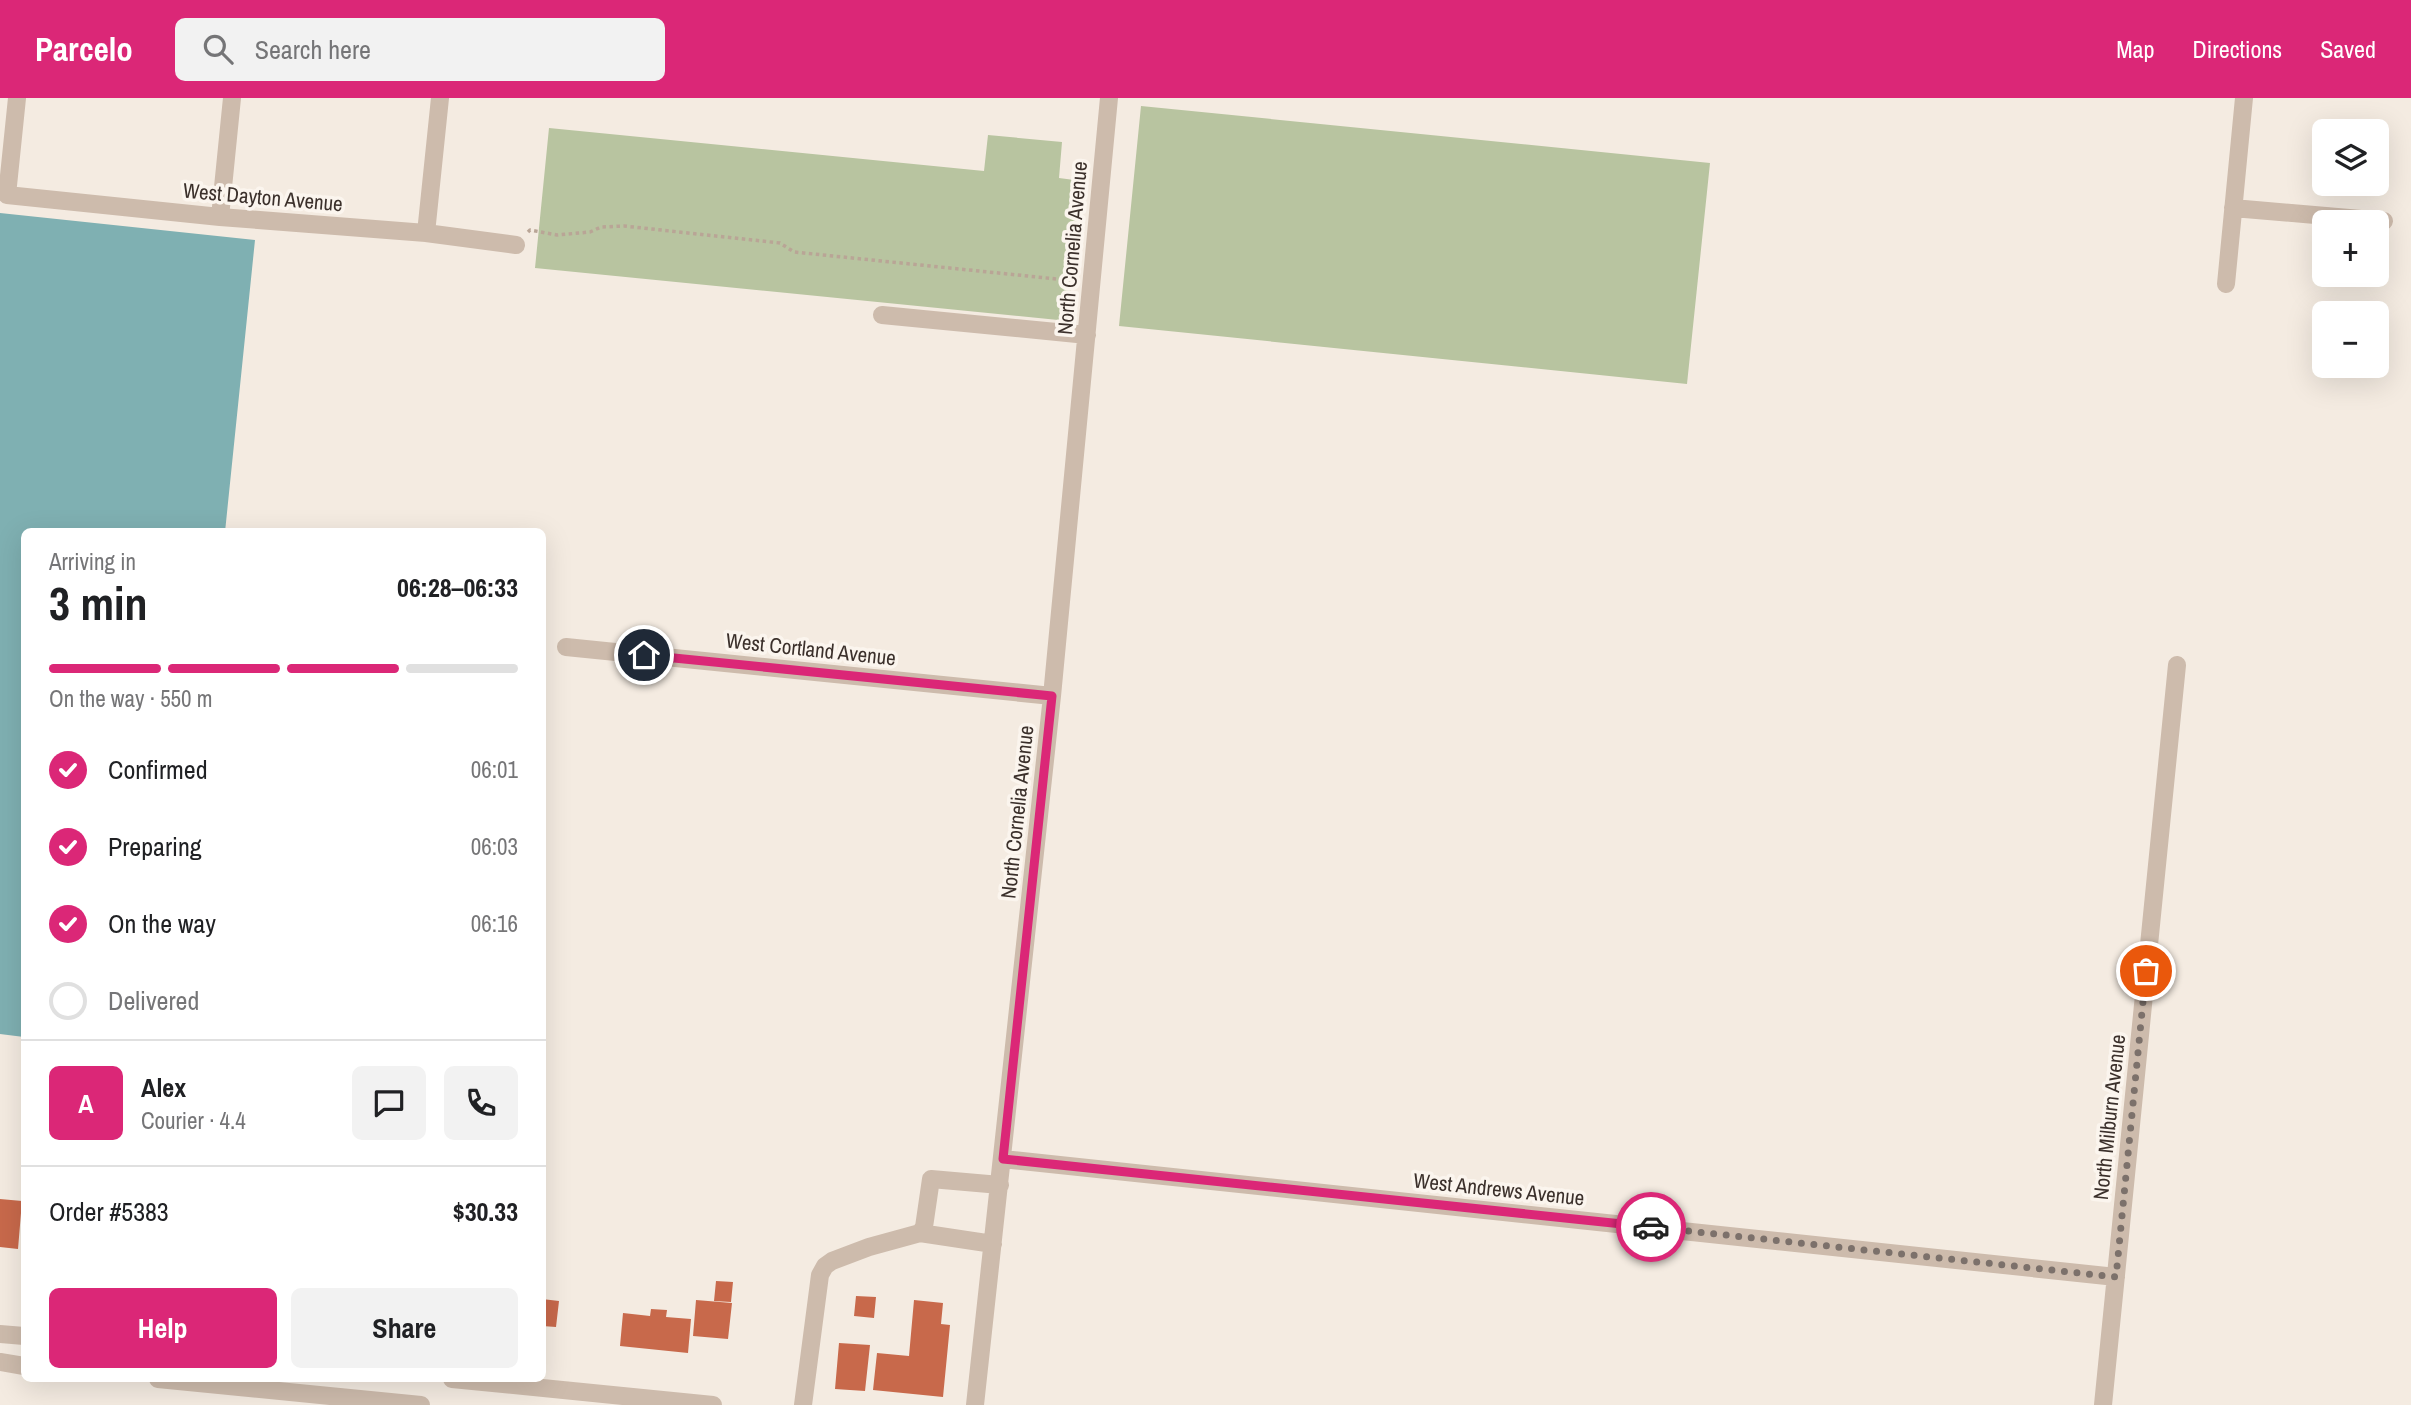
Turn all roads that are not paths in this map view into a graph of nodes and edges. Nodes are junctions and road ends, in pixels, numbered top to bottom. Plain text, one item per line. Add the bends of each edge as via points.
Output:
1 (232, 98) edge
2 (440, 98) edge
3 (1109, 98) edge
4 (2244, 98) edge
5 (11, 109) edge
6 (2233, 208) junction
7 (2312, 214) edge
8 (220, 217) junction
9 (426, 233) junction
10 (516, 245) road end
11 (2226, 284) dead end
12 (882, 315) dead end
13 (1087, 335) junction
14 (566, 647) dead end
15 (2176, 665) dead end
16 (1052, 696) junction
17 (1003, 1159) junction
18 (1000, 1185) junction
19 (920, 1233) junction
20 (993, 1244) junction
21 (2116, 1277) junction
22 (0, 1334) edge
23 (21, 1336) edge
24 (0, 1362) edge
25 (21, 1366) edge
26 (188, 1382) edge
27 (482, 1382) edge
28 (421, 1405) edge
29 (713, 1405) edge
30 (803, 1405) edge
31 (975, 1405) edge
32 (2103, 1405) edge

1 - 8 street
2 - 9 street
3 - 13 street, North Cornelia Avenue
4 - 6 street
5 - 8 street, West Dayton Avenue via 7,195
6 - 7 street
6 - 11 street
8 - 9 street, West Dayton Avenue
9 - 10 street, West Dayton Avenue
12 - 13 street
13 - 16 street, North Cornelia Avenue
14 - 16 street, West Cortland Avenue
15 - 21 street, North Milburn Avenue
16 - 17 street, North Cornelia Avenue
17 - 18 street, North Cornelia Avenue
17 - 21 street, West Andrews Avenue
18 - 19 street via 931,1179
18 - 20 street, North Cornelia Avenue
19 - 20 street
19 - 30 street via 869,1247 825,1266 820,1275
20 - 31 street, North Cornelia Avenue
21 - 32 street, North Milburn Avenue
22 - 23 street
24 - 25 street
26 - 28 street
27 - 29 street

